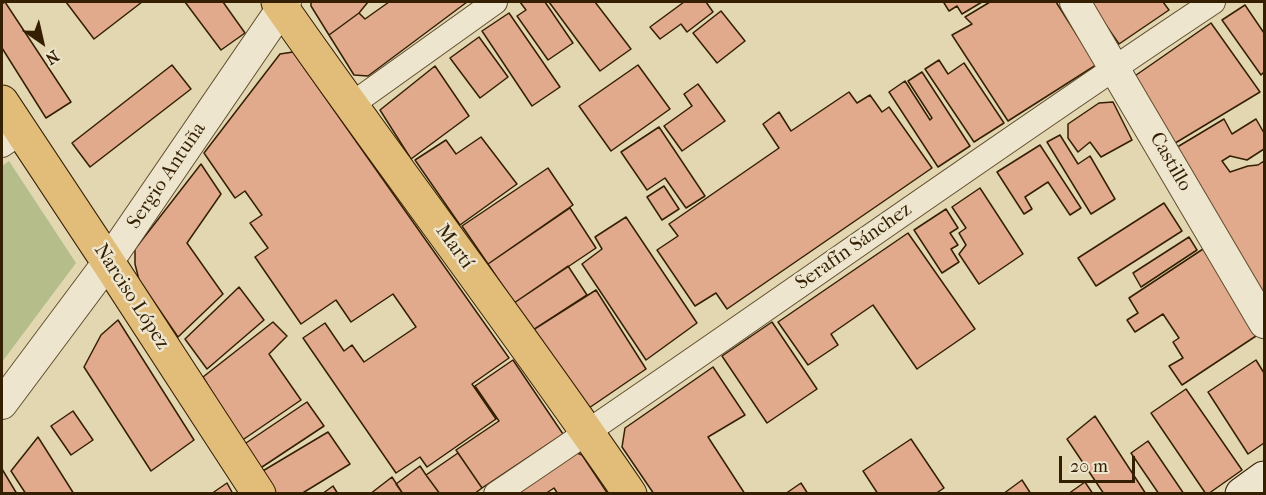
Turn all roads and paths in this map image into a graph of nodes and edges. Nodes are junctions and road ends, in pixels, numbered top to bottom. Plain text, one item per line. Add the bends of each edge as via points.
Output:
1 (495, 2) edge
2 (1075, 2) edge
3 (1213, 2) edge
4 (282, 3) edge
5 (1114, 67) junction
6 (2, 102) edge
7 (351, 105) junction
8 (11, 139) edge
9 (108, 262) junction
10 (1264, 323) edge
11 (2, 404) edge
12 (588, 432) junction
13 (1264, 478) edge
14 (259, 494) edge
15 (496, 494) edge
16 (630, 494) edge
17 (1242, 494) edge

1 - 7 street
2 - 5 street, Castillo
3 - 5 street, Serafín Sánchez
4 - 7 main road, Martí
4 - 9 street, Sergio Antuña
5 - 10 street, Castillo
5 - 12 street, Serafín Sánchez
6 - 8 main road, Narciso López
7 - 12 main road, Martí
8 - 9 main road, Narciso López
9 - 11 street, Sergio Antuña
9 - 14 main road, Narciso López
12 - 15 street, Serafín Sánchez
12 - 16 main road, Martí
13 - 17 main road

